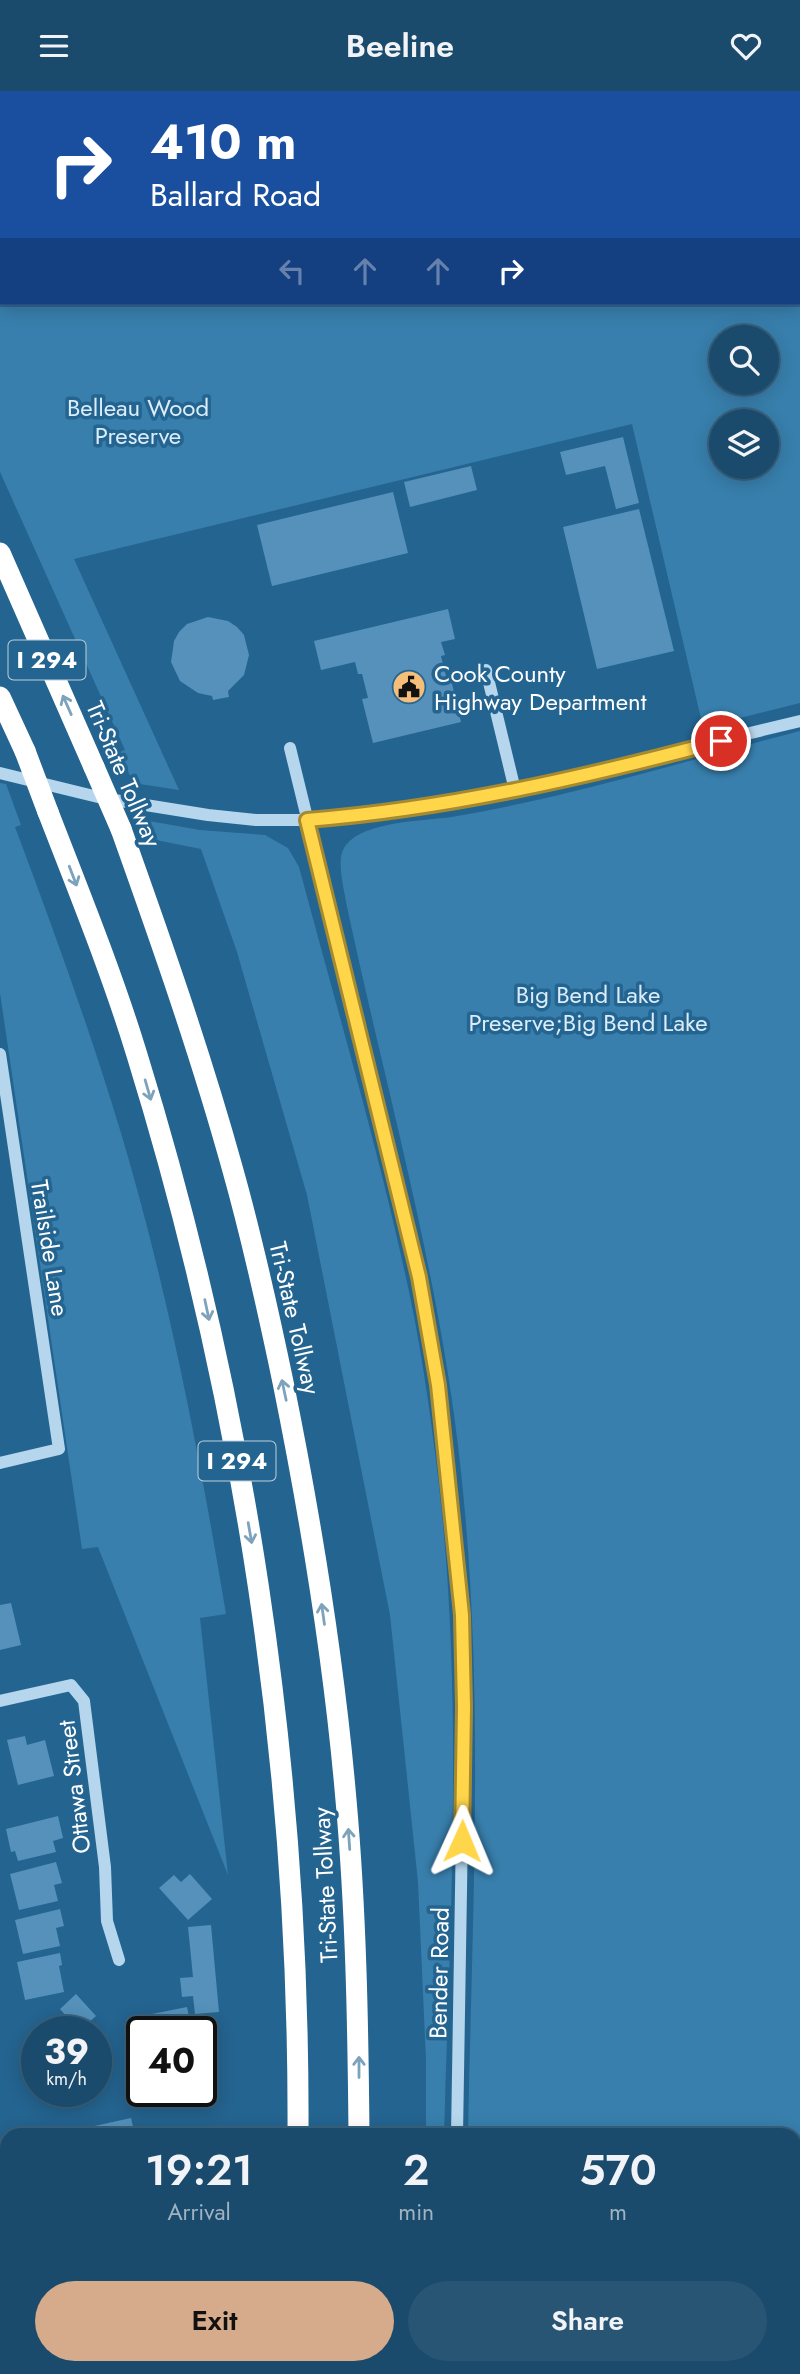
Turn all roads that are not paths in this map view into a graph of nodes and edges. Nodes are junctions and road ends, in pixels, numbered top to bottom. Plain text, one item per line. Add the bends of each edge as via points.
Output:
1 (0, 553) edge
2 (486, 670) dead end
3 (0, 697) edge
4 (800, 722) edge
5 (290, 748) dead end
6 (0, 773) edge
7 (515, 790) junction
8 (307, 820) junction
9 (0, 1054) edge
10 (0, 1463) edge
11 (0, 1701) edge
12 (119, 1960) dead end
13 (298, 2128) edge
14 (359, 2128) edge
15 (457, 2128) edge

14 -> 1 highway, Tri-State Tollway / I 294, bridge via 354,1922 334,1685 305,1489 267,1305 188,1018 121,829
2 - 7 street
3 -> 13 highway, Tri-State Tollway / I 294, bridge via 25,751 136,1052 201,1282 257,1570 276,1713 289,1861
4 - 7 street
5 - 8 street, Bender Road
6 - 8 street via 103,798 208,815
7 - 8 street via 443,804
8 - 15 street, Bender Road via 421,1291 439,1397 462,1615
9 - 10 street, Trailside Lane via 59,1449
11 - 12 street, Ottawa Street via 71,1685 84,1701 107,1921

